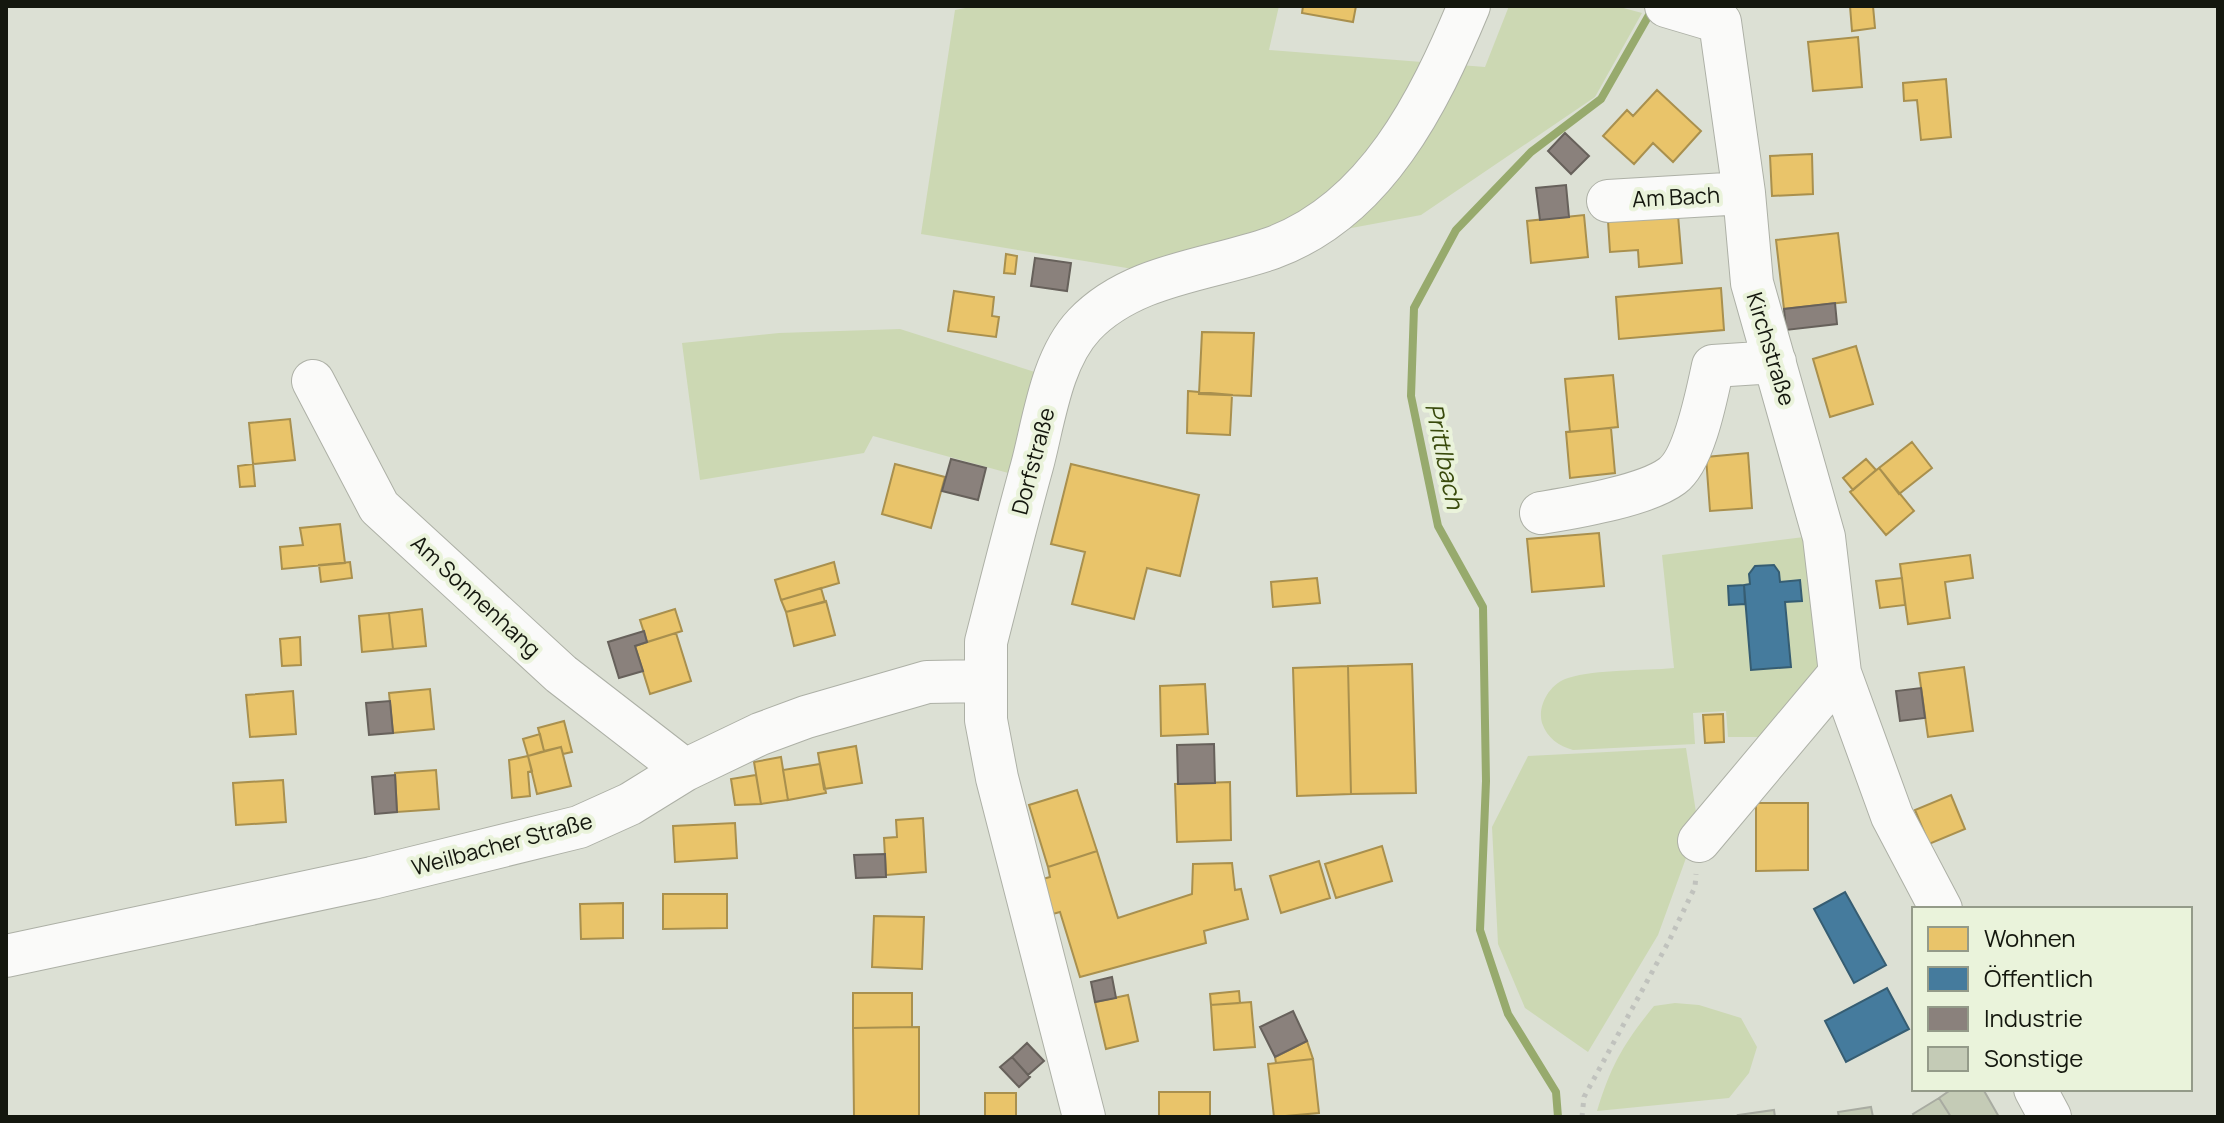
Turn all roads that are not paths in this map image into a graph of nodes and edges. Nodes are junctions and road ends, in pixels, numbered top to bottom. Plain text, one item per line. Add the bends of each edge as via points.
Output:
1 (1469, 6) edge
2 (1668, 7) edge
3 (1726, 14) edge
4 (1744, 193) junction
5 (1608, 201) dead end
6 (1775, 362) junction
7 (313, 381) dead end
8 (1541, 513) dead end
9 (1840, 673) junction
10 (984, 681) junction
11 (685, 770) junction
12 (1699, 841) road end
13 (1940, 907) edge
14 (6, 956) edge
15 (2036, 1091) edge
16 (1084, 1117) edge
17 (2050, 1117) edge

1 - 10 street, Dorfstraße via 1396,148 1336,214 1274,247 1162,279 1129,294 1084,324 1067,346 986,642
2 - 3 street, Kirchstraße
3 - 4 street, Kirchstraße
4 - 5 street, Am Bach
4 - 6 street, Kirchstraße via 1752,283
6 - 8 street via 1713,366 1699,430 1674,475 1614,499
6 - 9 street, Kirchstraße via 1824,537
7 - 11 street, Am Sonnenhang via 379,507 561,674
9 - 12 street
9 - 13 street, Kirchstraße via 1892,816
10 - 11 street, Weilbacher Straße via 927,682 806,717
10 - 16 street, Dorfstraße via 997,778
11 - 14 street, Weilbacher Straße via 579,827 372,878
15 - 17 street

